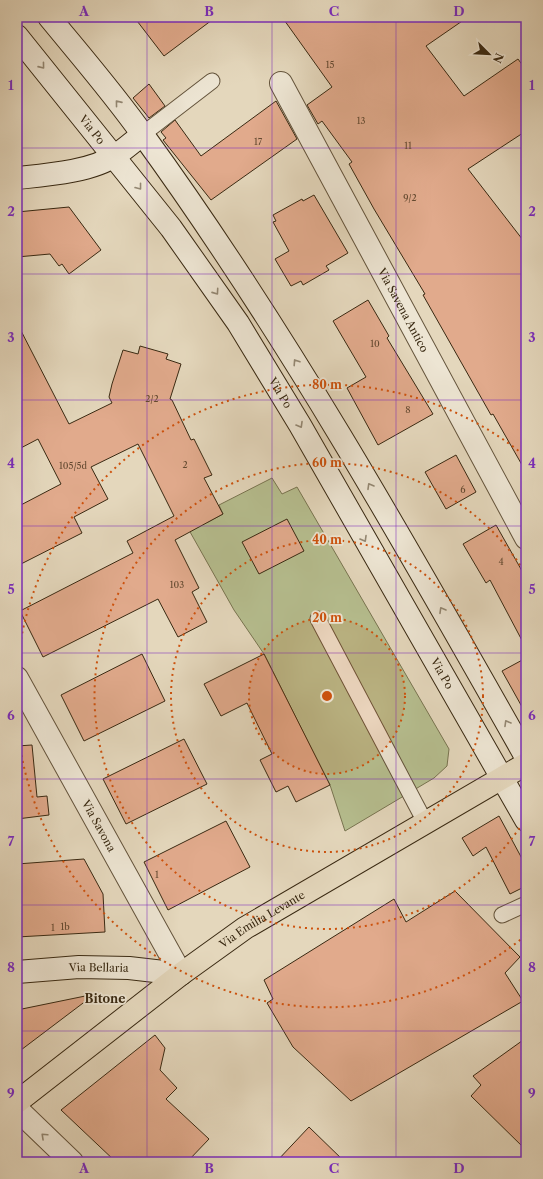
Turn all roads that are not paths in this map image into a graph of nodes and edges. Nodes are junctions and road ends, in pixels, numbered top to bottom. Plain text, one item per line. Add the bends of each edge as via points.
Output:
1 (49, 17) edge
2 (17, 36) edge
3 (212, 81) dead end
4 (281, 83) dead end
5 (142, 134) junction
6 (115, 156) junction
7 (17, 178) edge
8 (526, 538) edge
9 (318, 619) dead end
10 (17, 678) edge
11 (526, 757) edge
12 (526, 764) edge
13 (501, 778) junction
14 (526, 820) edge
15 (424, 822) junction
16 (526, 904) edge
17 (502, 915) dead end
18 (17, 972) edge
19 (181, 974) junction
20 (17, 1102) edge
21 (17, 1109) edge
22 (72, 1162) edge

5 -> 1 main road
2 -> 6 main road, Via Po
3 - 5 lane
4 - 8 main road, Via Savena Antico
5 - 6 main road
11 -> 5 main road via 320,399 232,264
6 - 7 main road via 88,167 58,174
6 -> 13 main road, Via Po via 171,228 238,324 300,425
9 - 15 lane
10 - 19 main road, Via Savona
12 - 13 main road, Via Emilia Levante
13 - 14 main road, Via Po
13 - 15 main road, Via Emilia Levante
15 - 19 main road, Via Emilia Levante via 245,928
16 - 17 lane
18 - 19 main road, Via Bellaria via 129,968
19 - 20 main road, Via Emilia Levante
22 -> 21 main road

